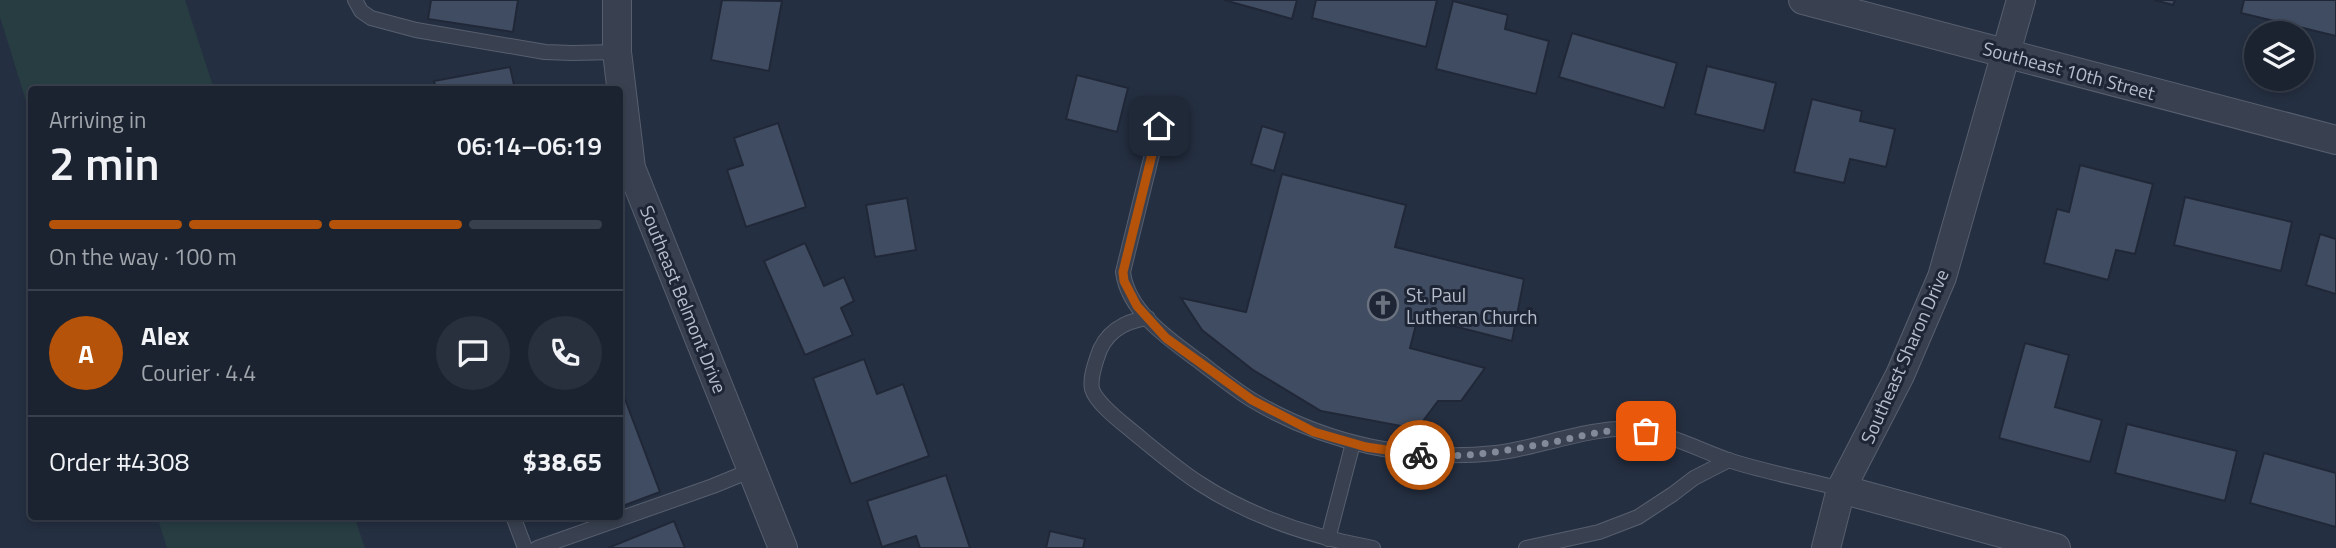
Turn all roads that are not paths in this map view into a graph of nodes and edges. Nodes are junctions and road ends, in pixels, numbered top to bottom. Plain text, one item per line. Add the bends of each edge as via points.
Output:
1 (355, 0) edge
2 (617, 0) edge
3 (1803, 0) edge
4 (2021, 0) edge
5 (617, 52) junction
6 (2007, 54) junction
7 (621, 86) edge
8 (623, 102) edge
9 (1159, 126) dead end
10 (2336, 140) edge
11 (1148, 317) junction
12 (1353, 443) junction
13 (1729, 460) junction
14 (752, 470) junction
15 (1841, 489) junction
16 (623, 518) edge
17 (514, 520) edge
18 (616, 520) edge
19 (1328, 539) junction
20 (525, 548) edge
21 (537, 548) edge
22 (783, 548) edge
23 (1373, 548) edge
24 (1526, 548) edge
25 (1826, 548) edge
26 (2056, 548) edge

1 - 5 lane via 370,18 416,30 545,52
2 - 5 street, Southeast Belmont Drive
3 - 6 street, Southeast 10th Street
4 - 6 street, Southeast Sharon Drive
5 - 7 street, Southeast Belmont Drive
6 - 10 street, Southeast 10th Street
6 - 15 street, Southeast Sharon Drive via 1942,277 1900,375
8 - 14 street, Southeast Belmont Drive via 631,168
9 - 11 lane via 1123,272 1137,306
11 - 12 lane via 1166,338 1252,400 1314,432
11 - 19 lane via 1120,326 1106,338 1093,374 1094,394 1114,416 1199,484 1255,513
12 - 13 lane via 1424,455 1497,453 1629,429
12 - 19 lane
13 - 15 lane
13 - 24 lane via 1638,517 1599,532
14 - 16 lane
14 - 22 street, Southeast Belmont Drive
15 - 25 street, Southeast Sharon Drive
15 - 26 street
17 - 20 lane
18 - 21 lane
19 - 23 lane

